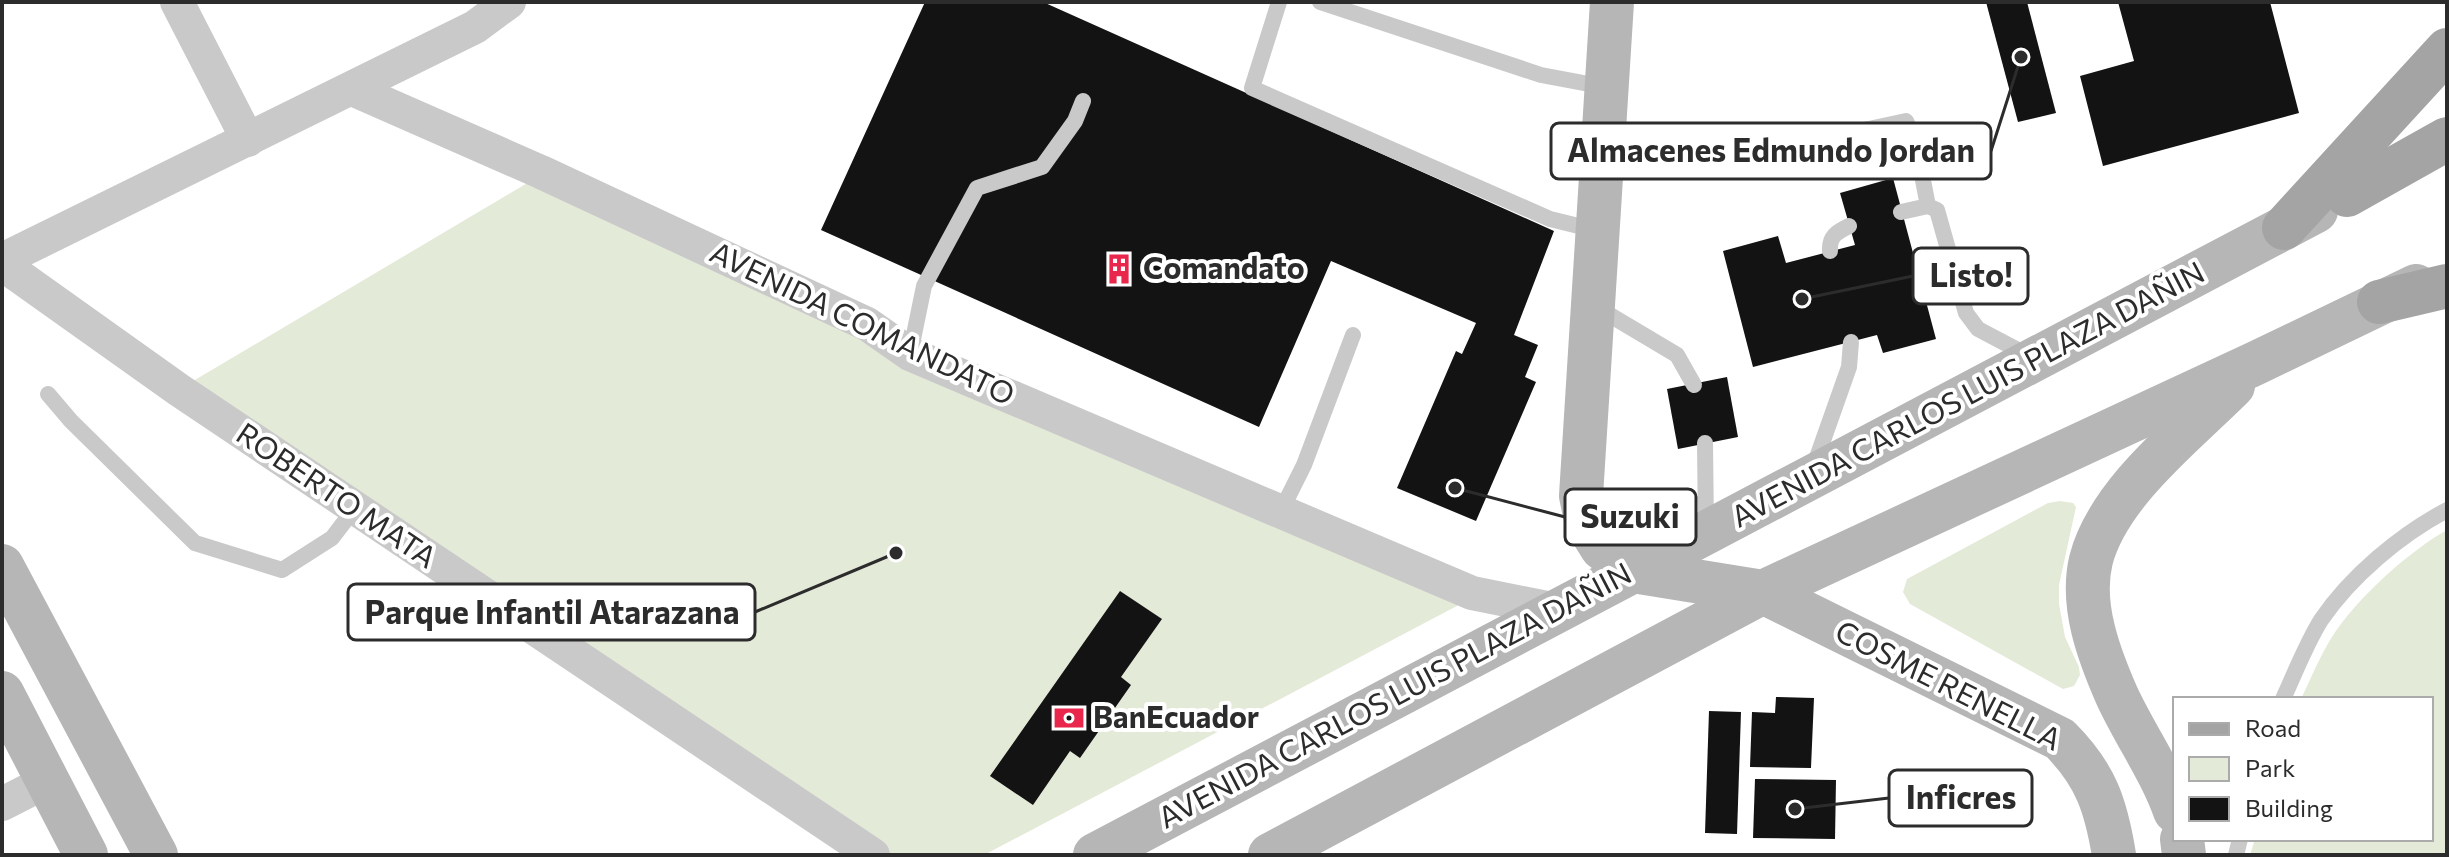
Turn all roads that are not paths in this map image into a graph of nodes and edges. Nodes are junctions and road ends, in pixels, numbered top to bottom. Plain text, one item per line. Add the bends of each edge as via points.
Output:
1 (177, 2) edge
2 (509, 2) edge
3 (1279, 2) edge
4 (1320, 2) edge
5 (1612, 2) edge
6 (2447, 50) edge
7 (1607, 87) junction
8 (352, 89) junction
9 (1083, 101) dead end
10 (2447, 116) edge
11 (2447, 139) edge
12 (248, 140) junction
13 (1602, 172) junction
14 (2347, 195) junction
15 (1928, 206) junction
16 (1901, 212) dead end
17 (1849, 226) dead end
18 (2284, 228) junction
19 (1598, 230) junction
20 (1830, 251) dead end
21 (2, 262) edge
22 (2447, 272) edge
23 (2447, 286) edge
24 (2379, 302) junction
25 (1593, 305) junction
26 (1353, 335) dead end
27 (1851, 342) dead end
28 (910, 354) junction
29 (2036, 359) junction
30 (2256, 363) junction
31 (1694, 385) dead end
32 (48, 394) dead end
33 (1705, 443) dead end
34 (1809, 478) junction
35 (355, 508) junction
36 (2447, 510) edge
37 (1281, 511) junction
38 (1706, 532) junction
39 (2, 566) edge
40 (1633, 571) junction
41 (1763, 592) junction
42 (1557, 610) junction
43 (2, 693) edge
44 (2284, 697) edge
45 (47, 781) junction
46 (2, 804) edge
47 (2173, 807) edge
48 (86, 855) edge
49 (156, 855) edge
50 (873, 855) edge
51 (1095, 855) edge
52 (1270, 855) edge
53 (2114, 855) edge

1 - 12 street
2 - 8 street via 475,27
3 - 19 lane via 1252,88 1550,219
4 - 7 lane via 1541,75
5 - 7 main road
6 - 18 main road
7 - 13 main road
8 - 12 street
8 - 28 street, AVENIDA COMANDATO via 867,324
9 - 28 lane via 1042,167 977,188 924,286
10 - 14 main road, AVENIDA CARLOS LUIS PLAZA DAÑIN
11 - 14 main road
12 - 21 street
13 - 15 lane via 1906,121
13 - 19 main road
14 - 18 main road, AVENIDA CARLOS LUIS PLAZA DAÑIN
15 - 16 lane
15 - 29 lane via 1942,220 1966,313 1978,329
17 - 20 lane via 1835,233
18 - 29 main road, AVENIDA CARLOS LUIS PLAZA DAÑIN
19 - 25 main road
21 - 35 street, ROBERTO MATA
22 - 24 main road
23 - 24 main road
24 - 30 main road
25 - 31 lane via 1677,355
25 - 40 main road via 1581,496 1587,524 1602,548
26 - 37 lane
27 - 34 lane via 1849,367
28 - 37 street, AVENIDA COMANDATO
29 - 34 main road, AVENIDA CARLOS LUIS PLAZA DAÑIN
30 - 41 main road
30 - 47 main road via 2120,503 2092,558 2091,617 2103,662
32 - 35 lane via 195,543 282,570 332,538
33 - 38 lane
34 - 38 main road, AVENIDA CARLOS LUIS PLAZA DAÑIN
35 - 50 street, ROBERTO MATA
36 - 44 lane via 2413,528 2366,569 2321,620
37 - 42 street, AVENIDA COMANDATO via 1472,593
38 - 40 main road, AVENIDA CARLOS LUIS PLAZA DAÑIN
39 - 49 main road
40 - 41 main road, COSME RENELLA
40 - 42 main road, AVENIDA CARLOS LUIS PLAZA DAÑIN
41 - 52 main road
41 - 53 main road, COSME RENELLA via 2060,739 2087,769 2100,794
42 - 51 main road, AVENIDA CARLOS LUIS PLAZA DAÑIN
43 - 45 main road
45 - 46 street
45 - 48 main road

